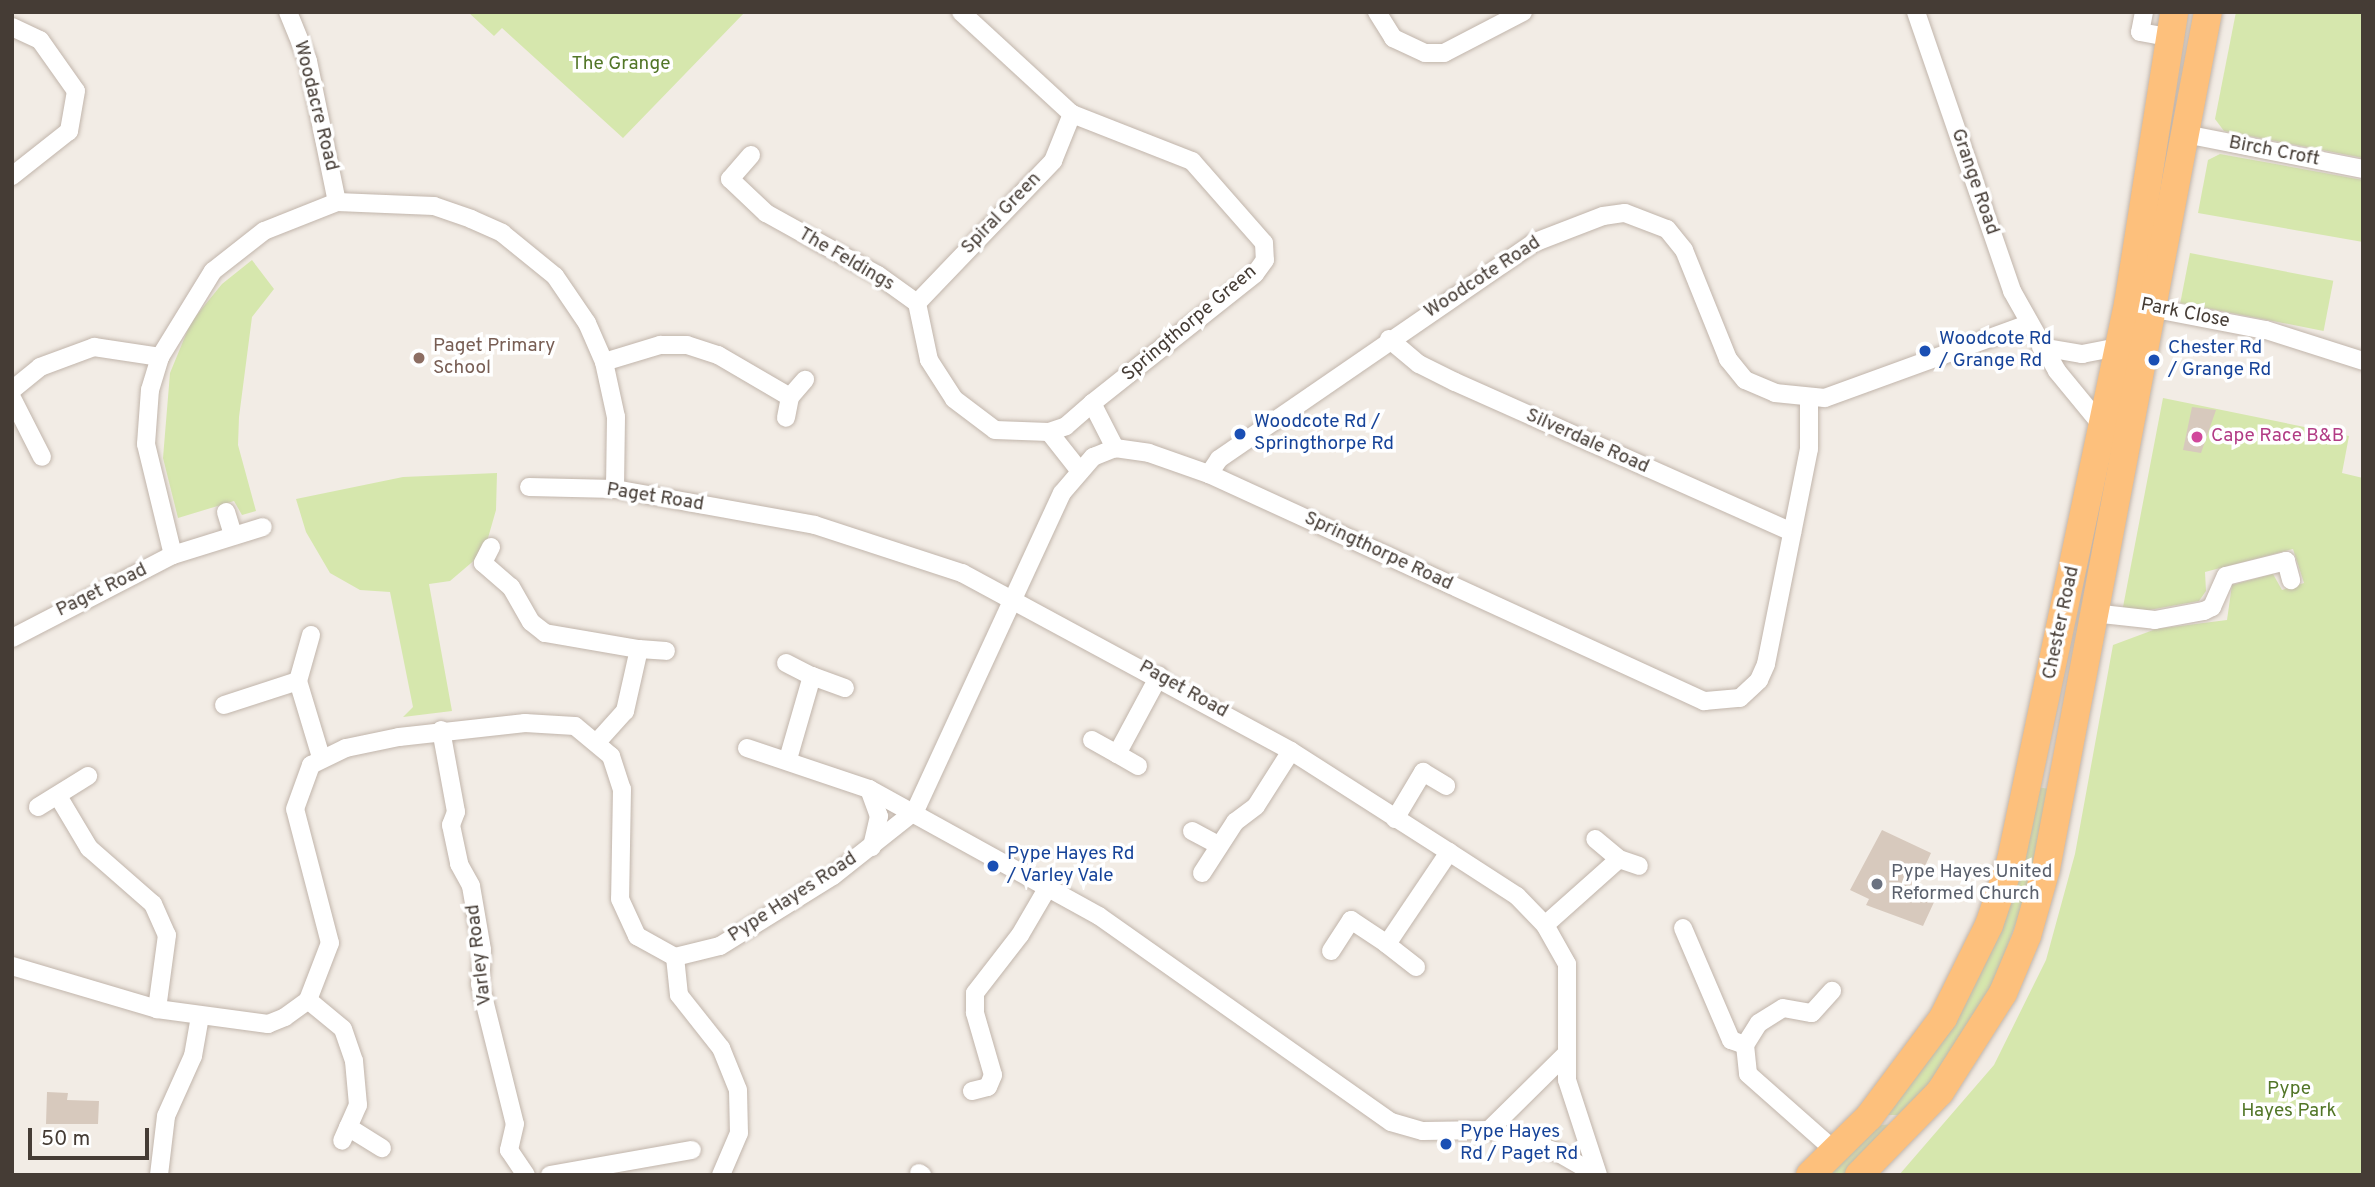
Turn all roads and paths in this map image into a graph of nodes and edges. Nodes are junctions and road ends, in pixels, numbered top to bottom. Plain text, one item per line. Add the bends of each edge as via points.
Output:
1 (288, 12) edge
2 (961, 12) edge
3 (1377, 12) edge
4 (1522, 12) edge
5 (1916, 12) edge
6 (2144, 12) edge
7 (2208, 12) edge
8 (2171, 25) edge
9 (12, 27) edge
10 (1072, 114) junction
11 (2185, 134) junction
12 (751, 155) dead end
13 (2363, 169) edge
14 (12, 176) edge
15 (337, 202) junction
16 (917, 303) junction
17 (2139, 306) junction
18 (2028, 324) junction
19 (1389, 339) junction
20 (2041, 347) junction
21 (2119, 347) junction
22 (160, 357) junction
23 (2363, 361) edge
24 (604, 362) junction
25 (805, 380) dead end
26 (12, 390) edge
27 (790, 397) junction
28 (12, 398) edge
29 (1809, 400) junction
30 (1092, 403) junction
31 (786, 418) dead end
32 (2103, 427) junction
33 (1049, 432) junction
34 (1115, 448) junction
35 (42, 457) dead end
36 (1079, 470) junction
37 (1209, 474) junction
38 (2107, 474) junction
39 (529, 487) dead end
40 (615, 489) junction
41 (226, 512) dead end
42 (263, 527) dead end
43 (1793, 532) junction
44 (233, 535) junction
45 (491, 547) dead end
46 (173, 555) junction
47 (2291, 580) dead end
48 (1011, 597) junction
49 (2093, 613) junction
50 (311, 635) dead end
51 (12, 638) edge
52 (639, 649) junction
53 (666, 651) dead end
54 (786, 663) dead end
55 (812, 676) junction
56 (1159, 676) junction
57 (298, 681) junction
58 (845, 688) dead end
59 (224, 705) dead end
60 (441, 730) junction
61 (1092, 740) dead end
62 (598, 741) junction
63 (747, 748) dead end
64 (1291, 751) junction
65 (1117, 754) junction
66 (788, 759) junction
67 (316, 761) junction
68 (1138, 766) dead end
69 (88, 776) dead end
70 (2028, 777) junction
71 (2060, 783) junction
72 (1446, 786) dead end
73 (869, 789) junction
74 (58, 796) junction
75 (38, 807) dead end
76 (915, 811) junction
77 (1395, 819) junction
78 (1192, 831) dead end
79 (1595, 839) dead end
80 (1218, 845) junction
81 (872, 847) junction
82 (1449, 852) junction
83 (1619, 859) junction
84 (1639, 866) dead end
85 (1202, 873) dead end
86 (1048, 887) junction
87 (1545, 925) junction
88 (1683, 928) dead end
89 (1387, 944) junction
90 (1331, 951) dead end
91 (675, 957) junction
92 (12, 966) edge
93 (1416, 967) dead end
94 (1832, 991) dead end
95 (308, 1000) junction
96 (157, 1009) junction
97 (200, 1017) junction
98 (1745, 1045) junction
99 (1565, 1055) junction
100 (972, 1091) dead end
101 (1489, 1130) junction
102 (382, 1148) dead end
103 (692, 1150) dead end
104 (1835, 1151) junction
105 (621, 1169) edge
106 (159, 1175) edge
107 (526, 1175) edge
108 (550, 1175) edge
109 (721, 1175) edge
110 (1597, 1175) edge
111 (1810, 1175) edge
112 (1859, 1175) edge

1 - 15 street, Woodacre Road via 309,61
2 - 10 street, Springthorpe Green
3 - 4 street via 1393,38 1425,53 1454,49
5 - 18 street, Grange Road
6 - 8 street via 2140,32
7 - 11 highway, Chester Road
8 - 17 highway, Chester Road
9 - 14 street via 40,40 76,91 69,131
10 - 16 street, Spiral Green via 1053,161
10 - 30 street, Springthorpe Green via 1192,161 1258,232 1265,260 1161,352
11 - 13 street, Birch Croft
11 - 17 highway, Chester Road
12 - 16 street, The Feldings via 730,179 766,213 878,275
15 - 22 street via 264,231 213,271
15 - 24 street via 434,206 502,233 555,276 587,323
16 - 33 street via 929,360 954,399 995,430
17 - 21 highway, Chester Road
17 - 23 street, Park Close via 2266,330
17 - 38 highway, Chester Road
18 - 20 street, Grange Road
18 - 29 street via 1864,387
19 - 29 street, Woodcote Road via 1533,243 1577,223 1625,213 1667,229 1684,250 1716,336 1745,380
19 - 37 street, Woodcote Road via 1219,459
19 - 43 street, Silverdale Road via 1419,364 1455,382
20 - 21 street via 2082,354
20 - 32 street, Grange Road
21 - 32 highway, Chester Road
22 - 26 street via 94,347 40,367
22 - 46 street via 150,390 146,444
24 - 27 street via 660,345 687,345 718,355
24 - 40 street via 616,416
25 - 27 street
27 - 31 street
28 - 35 street
29 - 43 street, Springthorpe Road via 1809,449
30 - 33 street, Springthorpe Green via 1066,426
30 - 34 street
32 - 38 highway, Chester Road
33 - 36 street
34 - 36 street
34 - 37 street, Springthorpe Road via 1149,453
36 - 48 street via 1062,493
37 - 43 street, Springthorpe Road via 1704,701 1740,698 1759,680
38 - 49 highway, Chester Road
38 - 70 highway, Chester Road
39 - 40 street, Paget Road
40 - 48 street, Paget Road via 815,526 911,554
41 - 44 street
42 - 44 street, Paget Road
44 - 46 street, Paget Road
45 - 52 street via 477,569 512,587 531,622 545,633
46 - 51 street, Paget Road
47 - 49 street via 2286,561 2226,576 2212,607 2204,611 2155,620
48 - 56 street, Paget Road
48 - 76 street
49 - 71 highway, Chester Road
50 - 57 street
52 - 53 street
52 - 62 street via 625,711
54 - 55 street
55 - 58 street
55 - 66 street
56 - 64 street, Paget Road
56 - 65 street
57 - 59 street
57 - 67 street
60 - 62 street via 552,723 575,726
60 - 67 street
60 - 107 street, Varley Road via 456,812 451,825 459,864 471,886 482,950 480,984 514,1124 509,1150
61 - 65 street
62 - 91 street via 611,756 622,789 617,877 626,922 653,949
63 - 66 street
64 - 77 street, Paget Road
64 - 80 street via 1256,806 1235,822
65 - 68 street
66 - 73 street
67 - 95 street via 295,809 330,943
69 - 74 street
70 - 71 highway
70 - 104 highway, Chester Road via 2011,860 1963,982 1921,1052
71 - 112 highway, Chester Road via 2046,869 2027,936 2003,993 1940,1092
72 - 77 street via 1423,772
73 - 76 street
73 - 81 street, Pype Hayes Road via 879,816
74 - 75 street
74 - 96 street via 89,848 153,904 167,935
76 - 81 street, Pype Hayes Road
76 - 86 street
77 - 82 street, Paget Road
78 - 80 street
79 - 83 street
80 - 85 street
81 - 91 street, Pype Hayes Road via 720,946
82 - 87 street, Paget Road via 1517,897
82 - 89 street
83 - 84 street
83 - 87 street
86 - 100 street via 1020,935 966,994 993,1075 988,1087
86 - 101 street via 1119,929 1391,1122 1423,1131
87 - 99 street, Paget Road via 1567,964
88 - 98 street via 1731,1040
89 - 90 street via 1351,920
89 - 93 street
91 - 109 street via 680,995 721,1048 738,1090 739,1133
92 - 96 street
94 - 98 street via 1812,1013 1783,1008 1759,1023
95 - 97 street via 268,1024
95 - 102 street via 343,1029 350,1050 358,1105 345,1134
96 - 97 street
97 - 106 street via 193,1056 177,1085 160,1144
98 - 104 street via 1748,1074
99 - 101 street
99 - 110 street, Paget Road via 1572,1104
101 - 110 street via 1557,1152
103 - 105 street
104 - 111 highway, Chester Road
105 - 108 street

